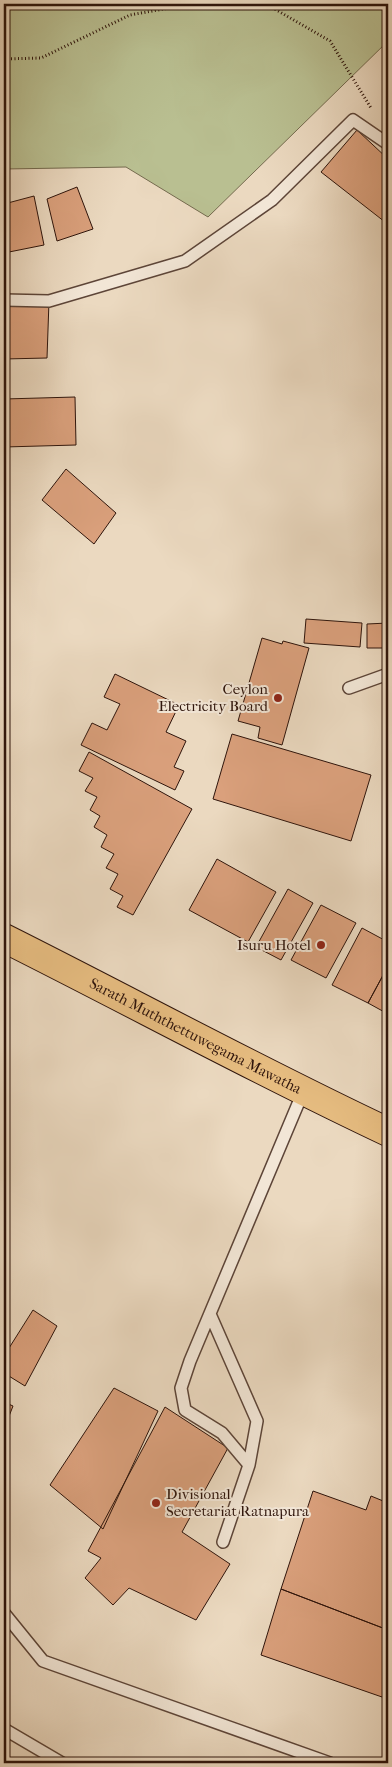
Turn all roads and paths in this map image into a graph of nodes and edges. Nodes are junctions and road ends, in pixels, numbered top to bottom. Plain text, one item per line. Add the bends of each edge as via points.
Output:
1 (191, 4) edge
2 (266, 4) edge
3 (4, 59) edge
4 (374, 113) dead end
5 (388, 144) edge
6 (4, 300) edge
7 (388, 674) edge
8 (349, 688) dead end
9 (4, 938) edge
10 (303, 1092) junction
11 (388, 1132) edge
12 (210, 1314) junction
13 (249, 1465) junction
14 (223, 1542) dead end
15 (4, 1612) edge
16 (4, 1729) edge
17 (62, 1763) edge
18 (330, 1763) edge

1 - 3 path via 130,14 41,58
2 - 4 path via 330,41
5 - 6 lane via 353,120 272,200 185,261 49,301
7 - 8 lane
9 - 10 main road, Sarath Muththettuwegama Mawatha
10 - 11 main road, Sarath Muththettuwegama Mawatha
10 - 12 lane
12 - 13 lane via 257,1421
12 - 13 lane via 181,1388 184,1410 222,1432
13 - 14 lane
15 - 18 lane via 43,1661
16 - 17 lane

